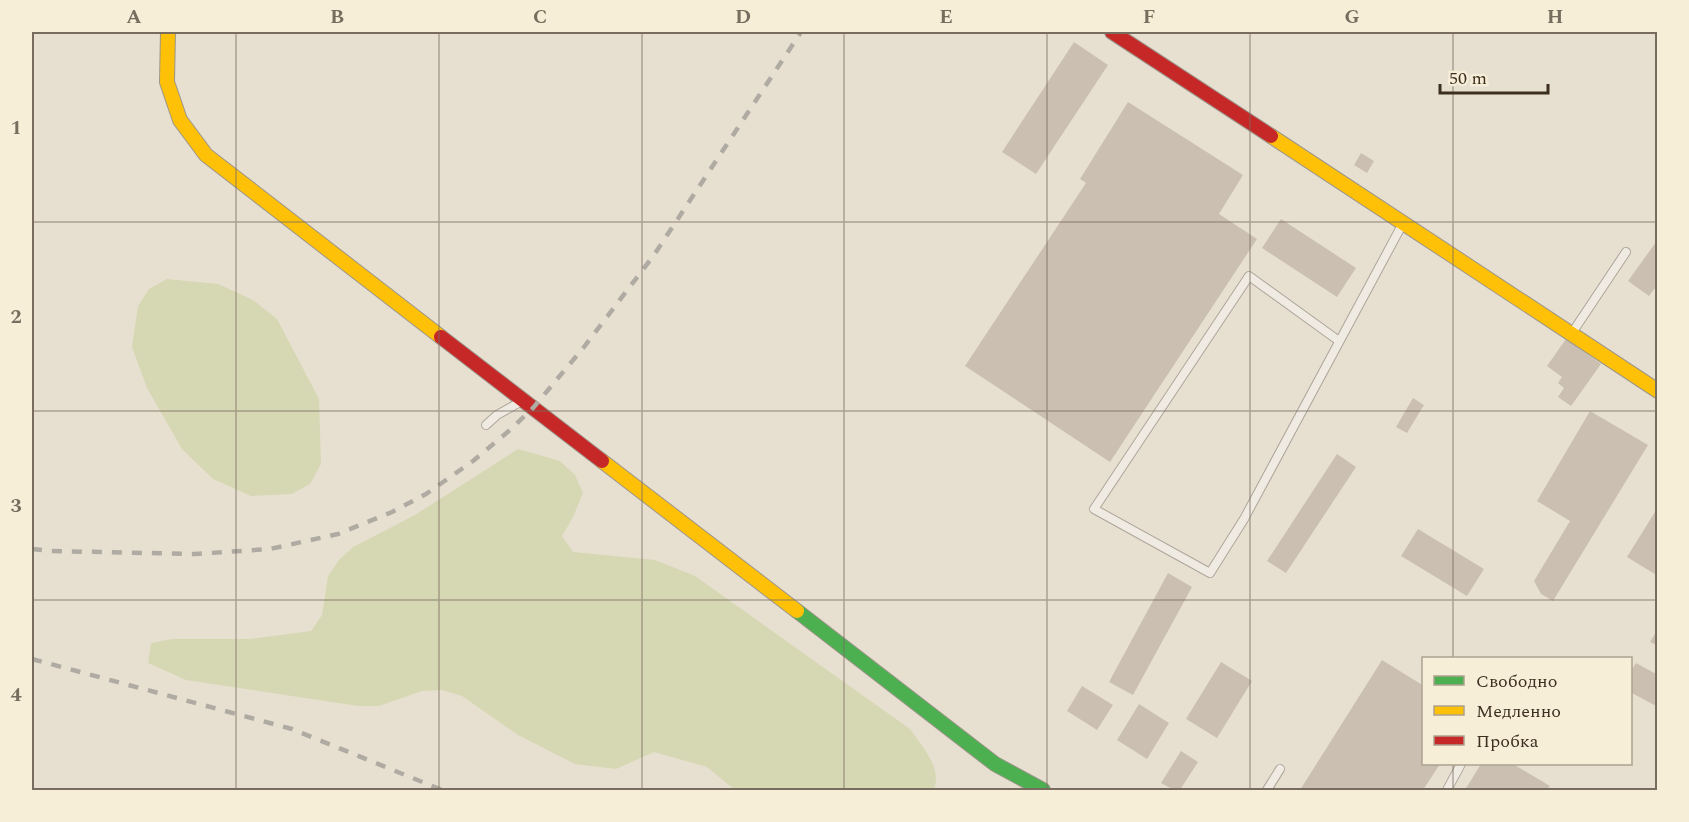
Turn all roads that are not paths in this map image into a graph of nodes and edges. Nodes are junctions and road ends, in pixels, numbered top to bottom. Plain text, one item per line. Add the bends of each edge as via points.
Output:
1 (168, 32) edge
2 (1112, 32) edge
3 (1403, 223) junction
4 (1626, 252) dead end
5 (1571, 334) junction
6 (1340, 341) junction
7 (1658, 391) edge
8 (523, 400) junction
9 (486, 425) dead end
10 (1460, 765) edge
11 (1280, 770) dead end
12 (1043, 790) edge
13 (1267, 790) edge
14 (1447, 790) edge

1 - 8 street via 167,82 180,120 206,155
2 - 3 street
3 - 5 street
3 - 6 lane
4 - 5 lane
5 - 7 street
6 - 6 lane via 1244,519 1210,573 1094,509 1250,276
8 - 9 lane
8 - 12 street via 995,764
10 - 14 lane
11 - 13 lane

